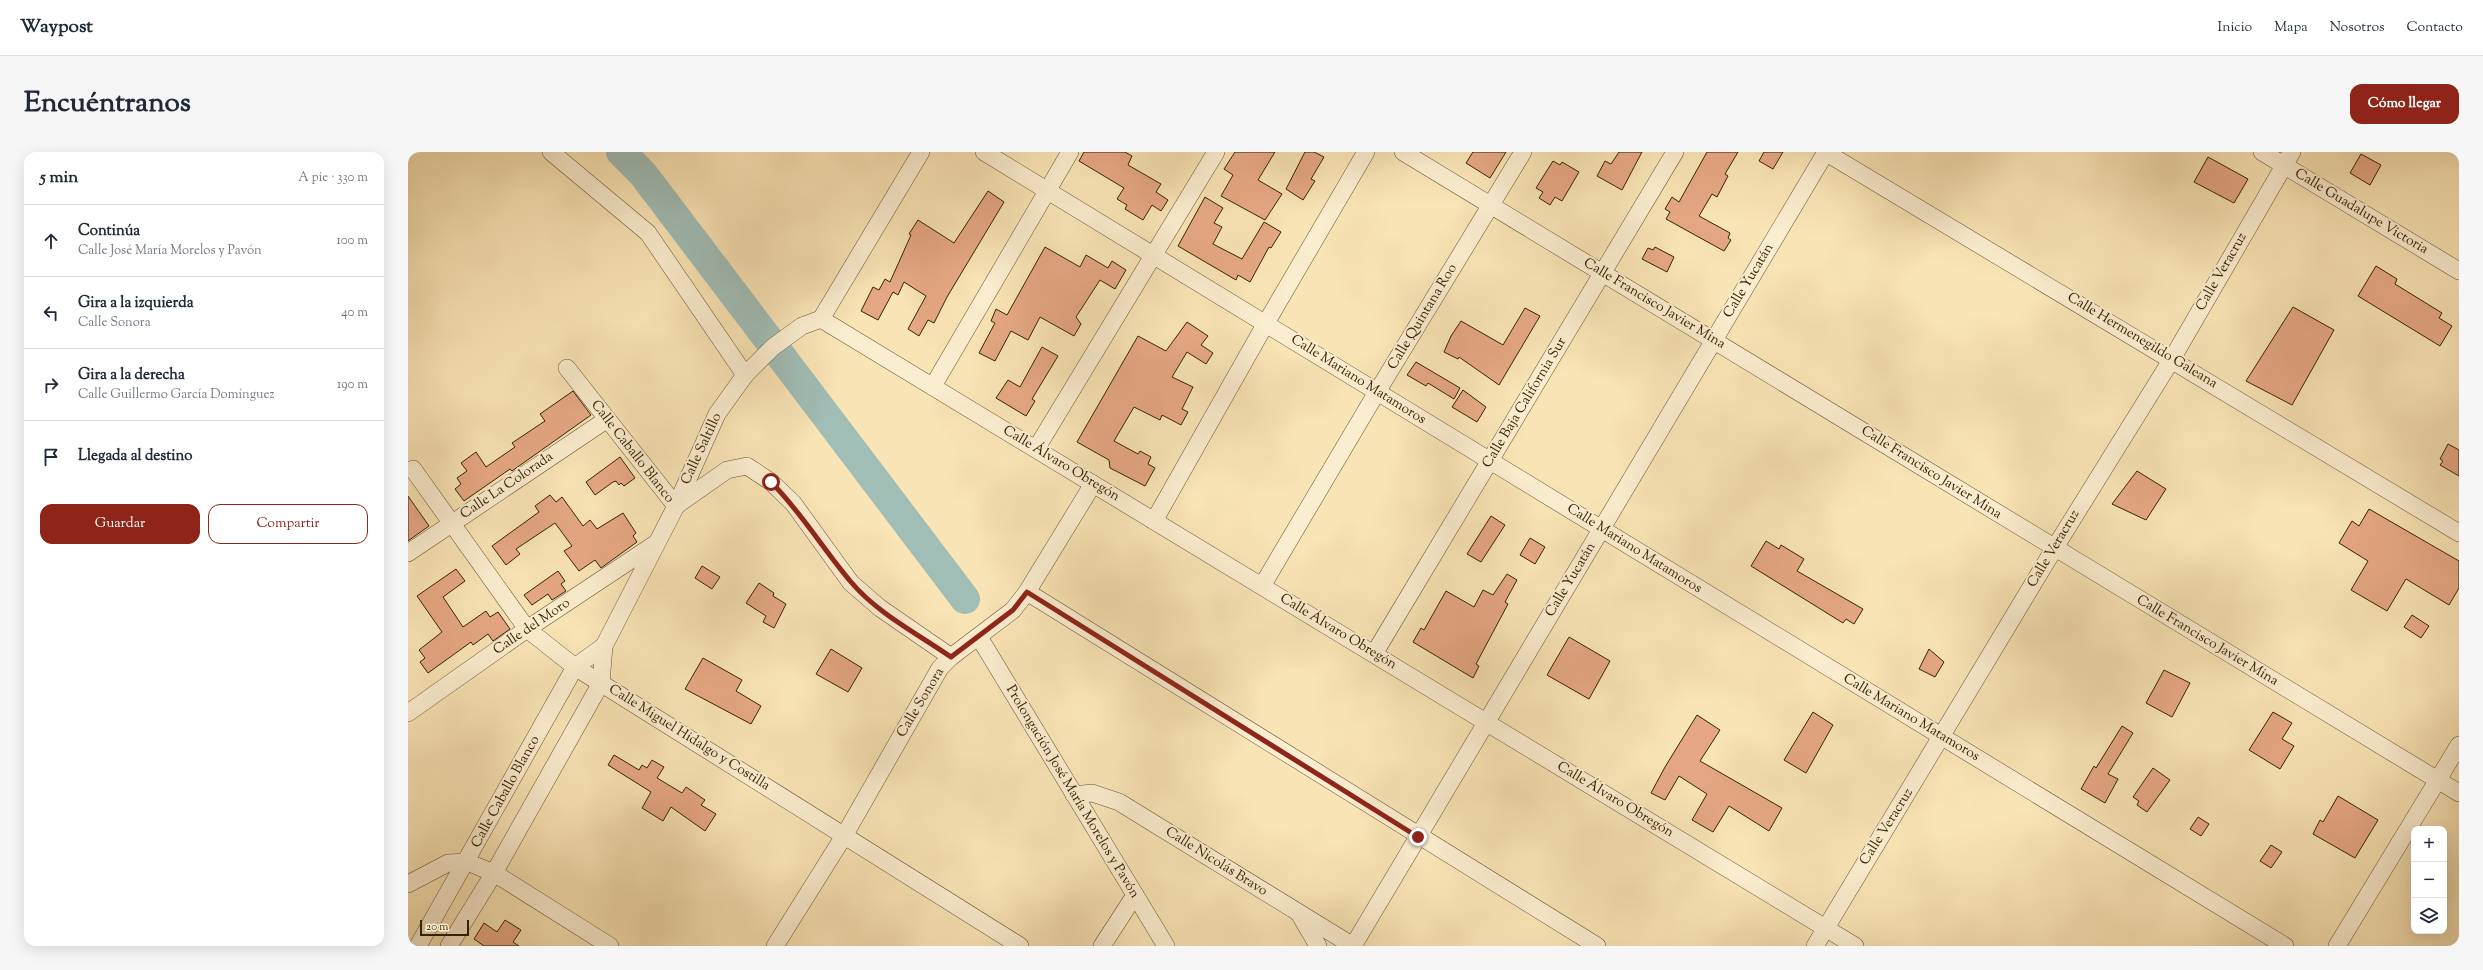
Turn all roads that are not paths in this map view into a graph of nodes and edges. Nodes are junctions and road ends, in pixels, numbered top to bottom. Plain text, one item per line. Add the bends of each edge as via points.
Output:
1 (551, 152) edge
2 (921, 152) edge
3 (984, 152) edge
4 (1070, 152) edge
5 (1216, 152) edge
6 (1366, 152) edge
7 (1403, 152) edge
8 (1524, 152) edge
9 (1675, 152) edge
10 (1826, 152) edge
11 (2262, 152) edge
12 (2288, 159) edge
13 (1048, 191) junction
14 (1492, 205) junction
15 (1154, 255) junction
16 (2459, 271) edge
17 (1602, 273) junction
18 (821, 319) junction
19 (1266, 323) junction
20 (1714, 340) junction
21 (2172, 359) junction
22 (567, 368) dead end
23 (745, 375) junction
24 (933, 386) junction
25 (1377, 392) junction
26 (606, 420) junction
27 (1036, 449) junction
28 (1490, 461) junction
29 (414, 469) dead end
30 (1093, 484) junction
31 (676, 506) junction
32 (1154, 521) junction
33 (452, 523) junction
34 (1602, 529) junction
35 (2459, 533) edge
36 (657, 543) junction
37 (2054, 549) junction
38 (408, 553) edge
39 (1262, 586) junction
40 (1027, 592) junction
41 (527, 629) junction
42 (979, 637) junction
43 (604, 646) junction
44 (1374, 654) junction
45 (951, 657) junction
46 (575, 668) junction
47 (601, 683) junction
48 (408, 713) edge
49 (1486, 722) junction
50 (1942, 738) junction
51 (2459, 745) edge
52 (2438, 780) junction
53 (2459, 793) edge
54 (1074, 795) junction
55 (844, 836) junction
56 (1418, 837) junction
57 (467, 862) junction
58 (494, 873) junction
59 (408, 884) edge
60 (1135, 895) junction
61 (1298, 913) junction
62 (1826, 928) junction
63 (418, 946) edge
64 (449, 946) edge
65 (610, 946) edge
66 (775, 946) edge
67 (1020, 946) edge
68 (1102, 946) edge
69 (1166, 946) edge
70 (1318, 946) edge
71 (1353, 946) edge
72 (1597, 946) edge
73 (1815, 946) edge
74 (1855, 946) edge
75 (2285, 946) edge
76 (2337, 946) edge

1 - 23 street via 648,233
2 - 18 street
3 - 13 street, Calle Mariano Matamoros
4 - 13 street
5 - 15 street
6 - 19 street
7 - 14 street, Calle Francisco Javier Mina
8 - 14 street, Calle Quintana Roo
9 - 17 street, Calle Baja California Sur
10 - 20 street, Calle Yucatán
10 - 21 street, Calle Hermenegildo Galeana
11 - 12 street, Calle Guadalupe Victoria
12 - 16 street, Calle Guadalupe Victoria
12 - 21 street, Calle Veracruz
13 - 15 street, Calle Mariano Matamoros
13 - 24 street
14 - 17 street, Calle Francisco Javier Mina
14 - 25 street, Calle Quintana Roo
15 - 19 street, Calle Mariano Matamoros
15 - 27 street
17 - 20 street, Calle Francisco Javier Mina
17 - 28 street, Calle Baja California Sur
18 - 23 street, Calle Saltillo via 802,326 773,347
18 - 24 street, Calle Álvaro Obregón
19 - 25 street, Calle Mariano Matamoros
19 - 32 street
20 - 34 street, Calle Yucatán
20 - 37 street, Calle Francisco Javier Mina
21 - 35 street, Calle Hermenegildo Galeana
21 - 37 street, Calle Veracruz
22 - 26 street, Calle Caballo Blanco
23 - 31 street, Calle Saltillo via 717,414
24 - 27 street, Calle Álvaro Obregón
25 - 28 street, Calle Mariano Matamoros
25 - 39 street, Calle Quintana Roo
26 - 31 street, Calle Caballo Blanco
26 - 33 street, Calle La Colorada
27 - 30 street, Calle Álvaro Obregón
28 - 34 street, Calle Mariano Matamoros
28 - 44 street, Calle Baja California Sur
29 - 33 street, Calle Miguel Hidalgo y Costilla
30 - 32 street, Calle Álvaro Obregón
30 - 40 street, Calle Sonora
31 - 36 street, Calle Caballo Blanco
31 - 45 street via 727,470 747,466 771,482 793,503 852,582 880,608
32 - 39 street, Calle Álvaro Obregón
33 - 38 street, Calle La Colorada
33 - 41 street, Calle Miguel Hidalgo y Costilla
34 - 49 street, Calle Yucatán
34 - 50 street, Calle Mariano Matamoros
36 - 41 street, Calle del Moro
36 - 43 street, Calle Caballo Blanco
37 - 50 street, Calle Veracruz
37 - 52 street, Calle Francisco Javier Mina
39 - 44 street, Calle Álvaro Obregón
40 - 42 street, Calle Sonora via 1013,610
40 - 56 street
41 - 46 street, Calle Miguel Hidalgo y Costilla
41 - 48 street, Calle del Moro
42 - 45 street, Calle Sonora
42 - 54 street, Prolongación José María Morelos y Pavón
43 - 46 street, Calle Caballo Blanco
43 - 47 street, Calle Caballo Blanco
44 - 49 street, Calle Álvaro Obregón
45 - 55 street, Calle Sonora via 940,668
46 - 47 street, Calle Miguel Hidalgo y Costilla
46 - 57 street, Calle Caballo Blanco
47 - 55 street, Calle Miguel Hidalgo y Costilla
47 - 58 street, Calle Caballo Blanco
49 - 56 street, Calle Yucatán
49 - 62 street, Calle Álvaro Obregón
50 - 62 street, Calle Veracruz
50 - 75 street, Calle Mariano Matamoros
51 - 52 street
52 - 53 street, Calle Francisco Javier Mina
52 - 76 street
54 - 60 street, Prolongación José María Morelos y Pavón
54 - 61 street, Calle Nicolás Bravo via 1092,793 1119,802
55 - 66 street, Calle Sonora
55 - 67 street, Calle Miguel Hidalgo y Costilla
56 - 71 street, Calle Yucatán
56 - 72 street
57 - 58 street
57 - 59 street via 448,863
57 - 63 street, Calle Caballo Blanco
58 - 64 street, Calle Caballo Blanco
58 - 65 street
60 - 68 street
60 - 69 street, Prolongación José María Morelos y Pavón
61 - 70 street
61 - 71 street, Calle Nicolás Bravo
62 - 73 street, Calle Veracruz
62 - 74 street, Calle Álvaro Obregón

